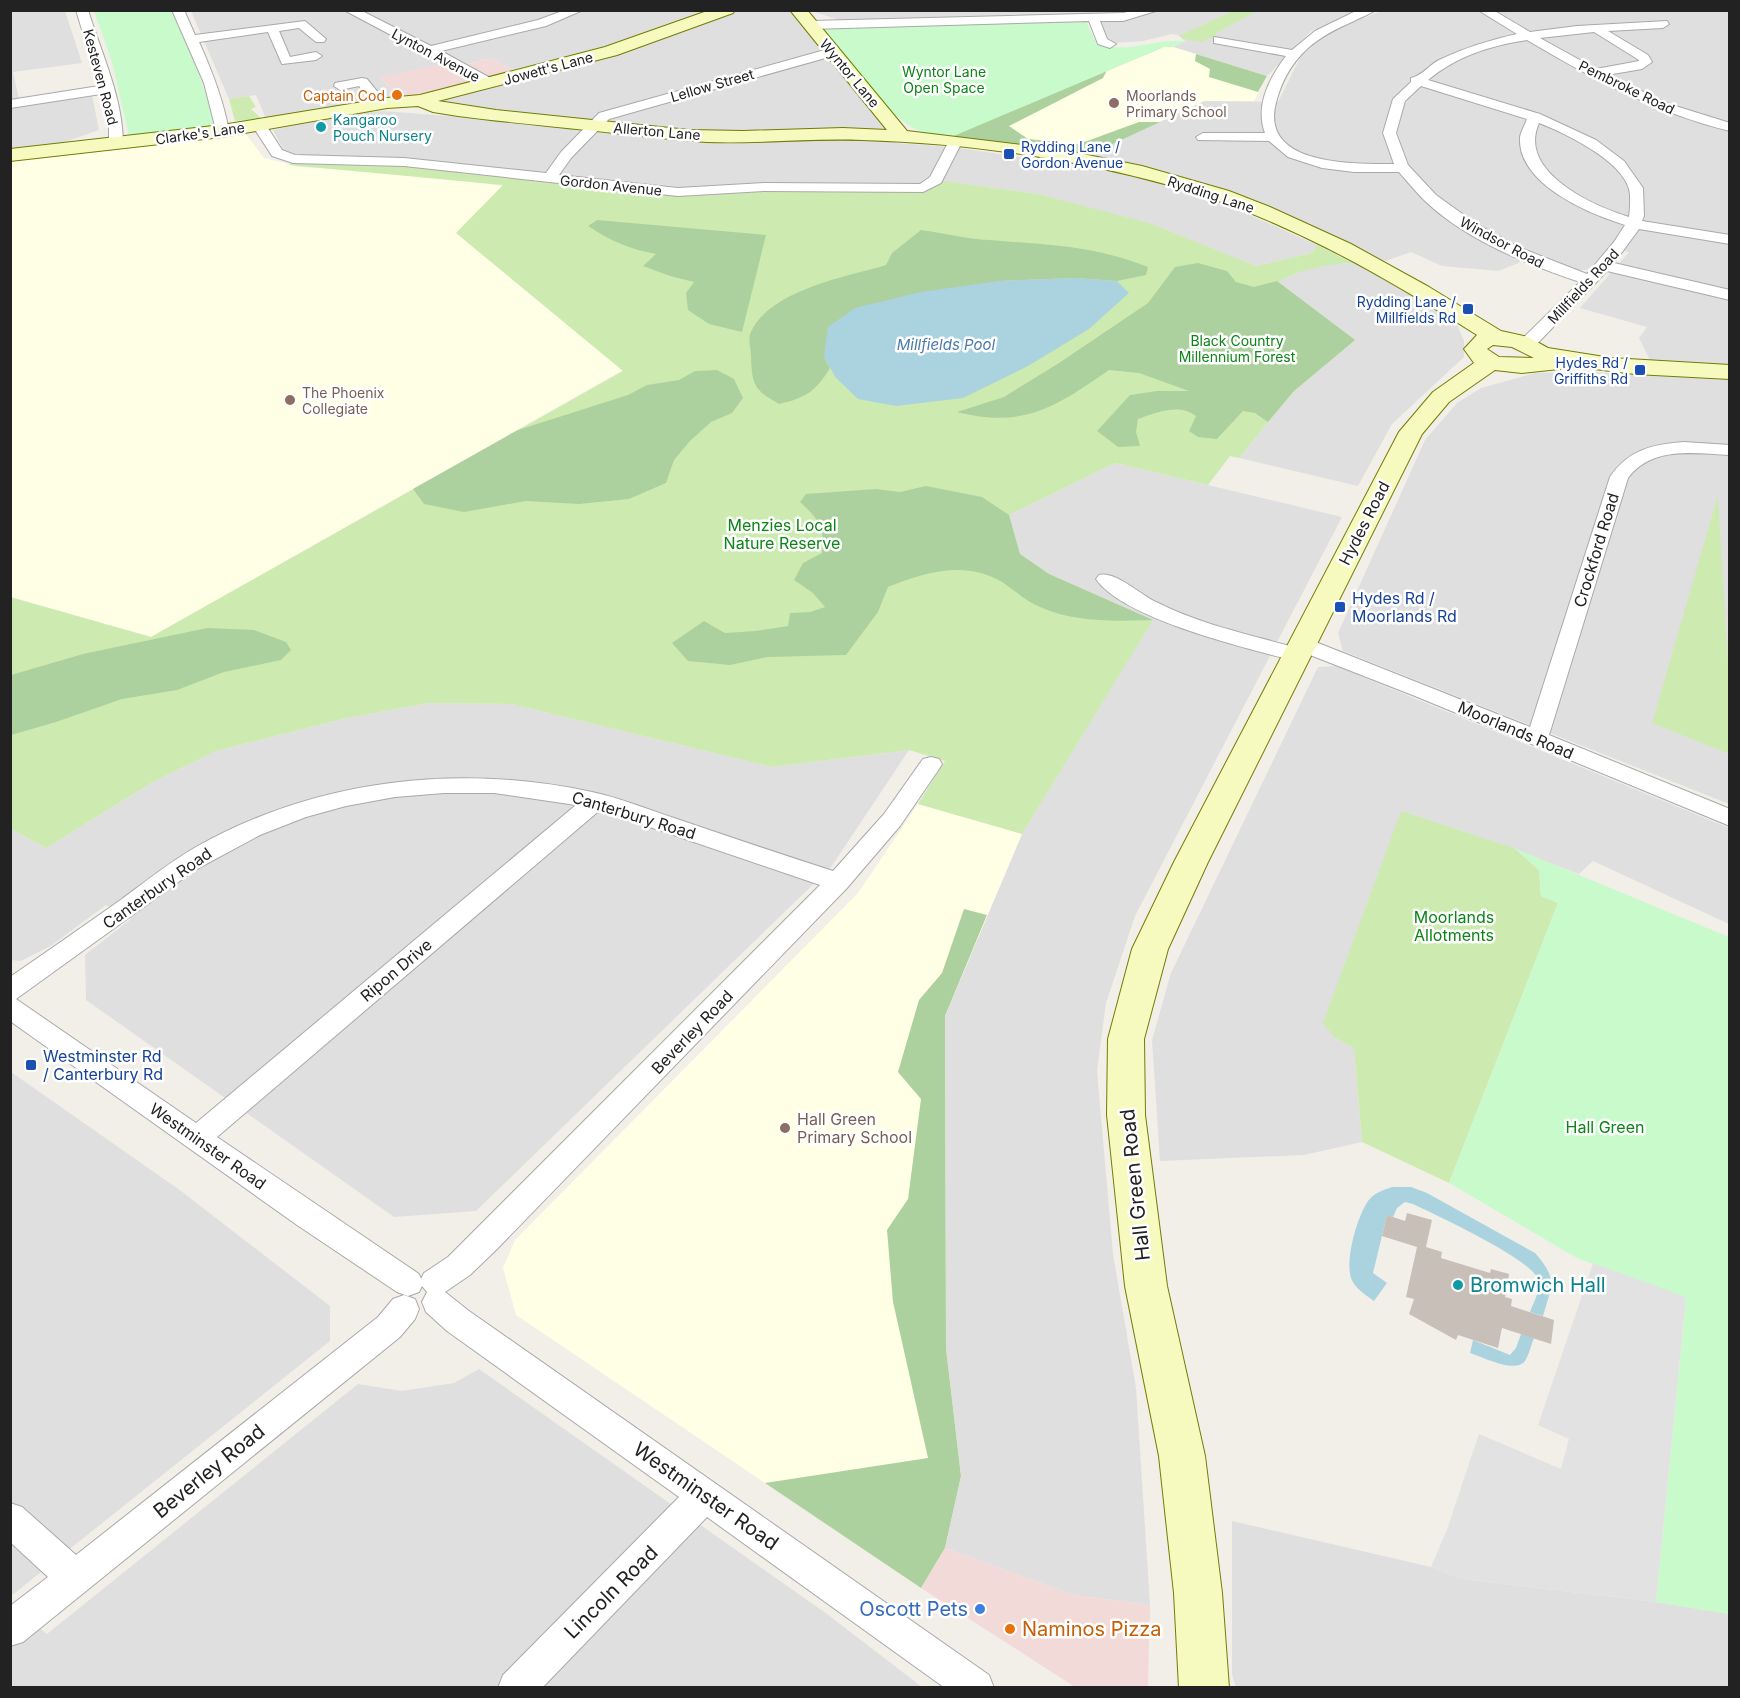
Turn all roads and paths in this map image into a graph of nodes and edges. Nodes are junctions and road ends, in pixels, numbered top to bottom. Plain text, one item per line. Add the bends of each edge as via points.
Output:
1 (82, 10) edge
2 (178, 10) edge
3 (350, 10) edge
4 (577, 10) edge
5 (727, 10) edge
6 (798, 10) edge
7 (1153, 10) edge
8 (1369, 10) edge
9 (1484, 10) edge
10 (713, 14) edge
11 (1015, 14) edge
12 (911, 16) edge
13 (1093, 18) junction
14 (1663, 24) dead end
15 (810, 25) junction
16 (272, 28) junction
17 (1598, 30) junction
18 (1529, 36) junction
19 (191, 39) junction
20 (320, 39) dead end
21 (1218, 40) dead end
22 (1110, 44) dead end
23 (430, 51) junction
24 (832, 52) junction
25 (1294, 54) junction
26 (316, 56) dead end
27 (1596, 73) junction
28 (1416, 81) junction
29 (489, 83) junction
30 (340, 86) dead end
31 (108, 89) junction
32 (420, 100) junction
33 (10, 104) edge
34 (384, 104) junction
35 (1535, 117) junction
36 (259, 125) junction
37 (594, 125) junction
38 (1730, 127) edge
39 (222, 131) junction
40 (897, 137) junction
41 (1203, 137) dead end
42 (1273, 137) junction
43 (955, 142) junction
44 (116, 144) junction
45 (10, 155) edge
46 (1400, 168) junction
47 (549, 178) junction
48 (1635, 224) junction
49 (1730, 240) edge
50 (1603, 265) junction
51 (1589, 279) junction
52 (1730, 294) edge
53 (1494, 350) junction
54 (1533, 353) junction
55 (1730, 372) edge
56 (1730, 450) edge
57 (1106, 579) dead end
58 (1299, 650) junction
59 (1270, 710) joint
60 (1537, 739) junction
61 (932, 764) dead end
62 (595, 801) junction
63 (1730, 818) edge
64 (838, 882) junction
65 (10, 991) edge
66 (10, 1007) edge
67 (197, 1138) junction
68 (421, 1294) junction
69 (705, 1495) junction
70 (10, 1519) edge
71 (75, 1578) junction
72 (10, 1629) edge
73 (516, 1688) edge
74 (976, 1688) edge
75 (1204, 1688) edge

1 - 31 street, Kesteven Road
2 - 19 street
3 - 23 street, Lynton Avenue
4 - 23 street via 542,23
5 - 10 street, Jowett's Lane
6 - 15 street, Wyntor Lane
7 - 13 street via 1135,16
8 - 25 street via 1323,31
9 - 18 street, Pembroke Road
10 - 29 street, Jowett's Lane via 611,51
11 - 12 street
11 - 13 street
12 - 15 street
13 - 22 street via 1102,41
14 - 17 street, Windsor Road
15 - 24 street, Wyntor Lane
16 - 19 street
16 - 20 street via 301,24
16 - 26 street via 286,61
17 - 18 street, Windsor Road
17 - 27 street via 1646,62
18 - 27 street, Pembroke Road
18 - 28 street, Windsor Road via 1462,54
19 - 39 street via 217,97
21 - 25 street
23 - 29 street, Lynton Avenue
24 - 37 street, Lellow Street via 604,116
24 - 40 street, Wyntor Lane via 898,132
25 - 42 street via 1273,85 1267,112
27 - 38 street, Pembroke Road via 1666,109
28 - 35 street, Millfields Road
28 - 46 street, Windsor Road via 1401,97 1390,121 1391,148
29 - 32 street, Jowett's Lane
30 - 34 street via 362,82
31 - 33 street
31 - 44 street, Kesteven Road via 116,120
32 - 34 street, Jowett's Lane
32 - 37 street, Allerton Lane via 439,108
34 - 36 street, Clarke's Lane
35 - 48 street, Millfields Road via 1586,140 1624,169 1638,192 1640,207
35 - 48 street via 1525,140 1528,154 1539,170 1578,200
36 - 39 street, Clarke's Lane
36 - 47 street, Gordon Avenue via 277,153 293,159 404,162
37 - 40 street, Allerton Lane via 703,136
37 - 47 street, Lellow Street
39 - 44 street, Clarke's Lane
40 - 43 street, Rydding Lane
41 - 42 street
42 - 46 street via 1292,153 1319,162
43 - 47 street, Gordon Avenue via 936,180 923,188 764,187 678,192
43 - 53 street, Rydding Lane via 1087,160 1149,174 1276,216 1436,298
44 - 45 street, Clarke's Lane
46 - 51 street, Windsor Road via 1471,228 1526,257
48 - 49 street
48 - 50 street, Millfields Road
50 - 51 street, Millfields Road
50 - 52 street
51 - 54 street, Millfields Road
53 - 54 street via 1513,366
53 - 58 street, Hydes Road via 1441,397 1411,432
54 - 55 street
56 - 60 street, Crockford Road via 1660,450 1644,454 1625,467
57 - 58 street, Moorlands Road via 1153,611
58 - 59 street, Hydes Road
58 - 60 street, Moorlands Road
59 - 75 street, Hall Green Road via 1150,949 1126,1039 1126,1114 1146,1286 1182,1456
60 - 63 street, Moorlands Road
61 - 64 street, Beverley Road via 892,820
62 - 64 street, Canterbury Road
62 - 65 street, Canterbury Road via 536,790 425,785 298,810 256,826 205,853
62 - 67 street, Ripon Drive
64 - 68 street, Beverley Road via 486,1240
66 - 67 street, Westminster Road
67 - 68 street, Westminster Road
68 - 69 street, Westminster Road
68 - 71 street, Beverley Road via 348,1360
69 - 73 street, Lincoln Road
69 - 74 street, Westminster Road
70 - 71 street
71 - 72 street, Beverley Road

